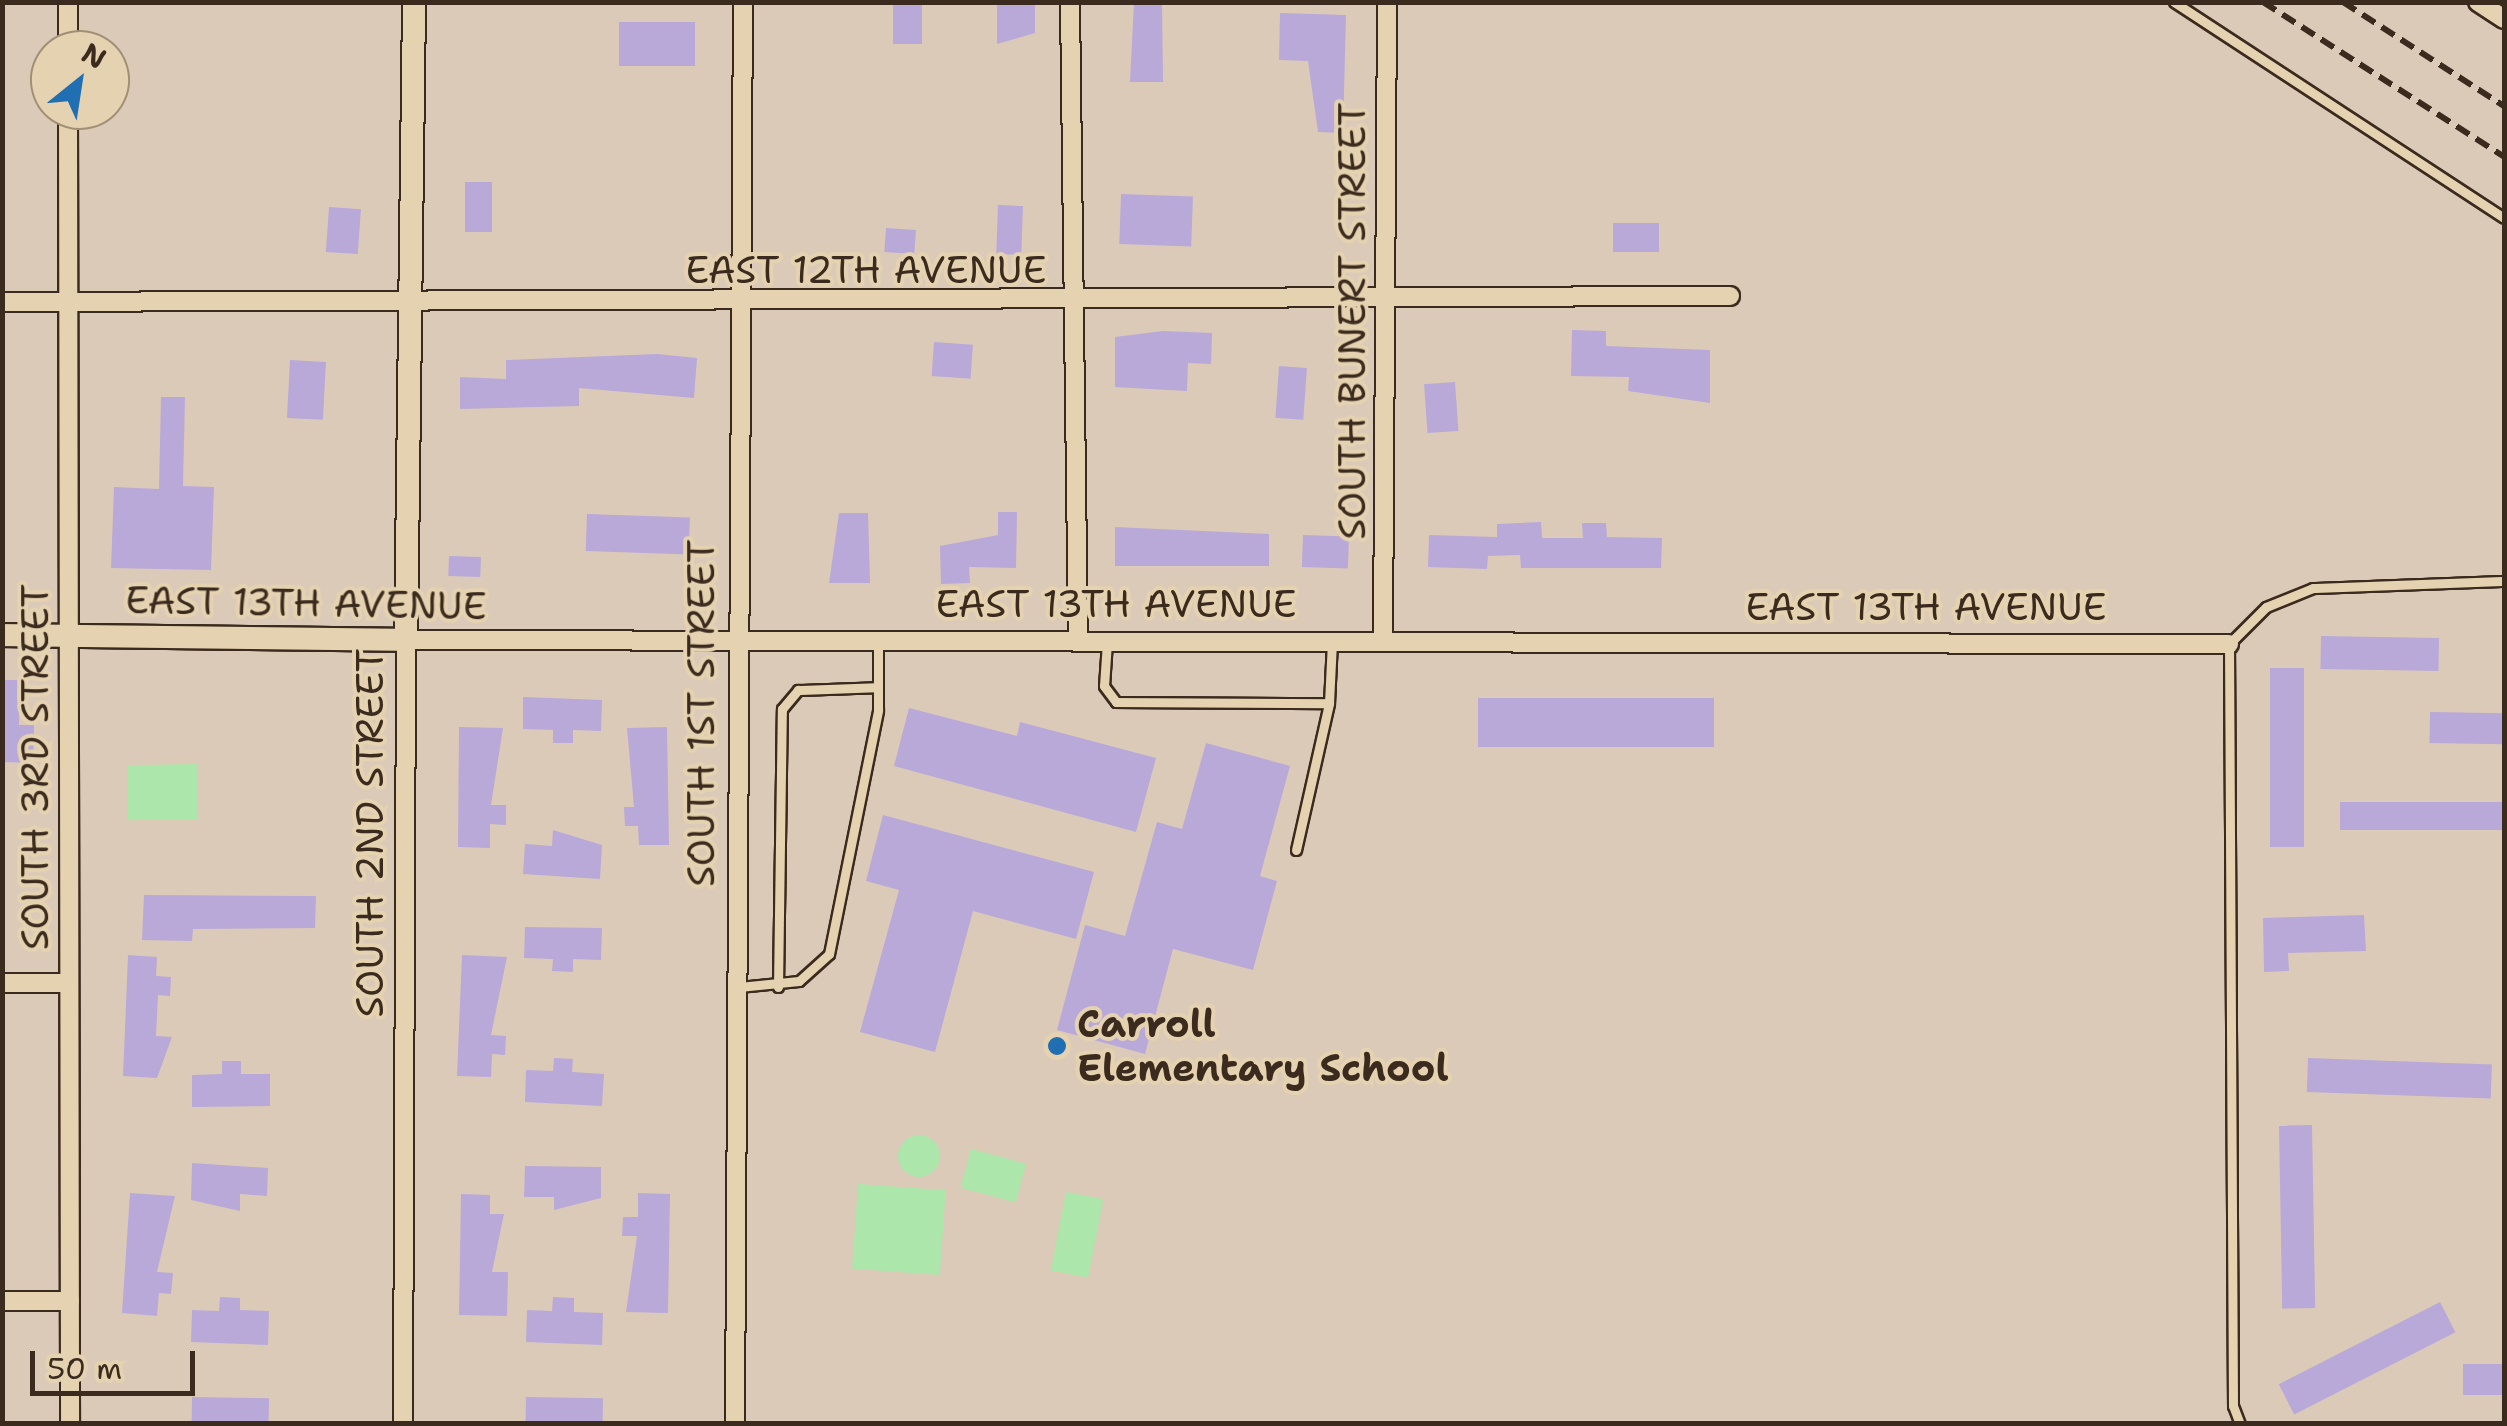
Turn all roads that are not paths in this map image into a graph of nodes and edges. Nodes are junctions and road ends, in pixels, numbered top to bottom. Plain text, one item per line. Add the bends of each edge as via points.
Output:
1 (68, 2) edge
2 (414, 2) edge
3 (743, 2) edge
4 (1070, 2) edge
5 (1387, 2) edge
6 (2174, 2) edge
7 (2478, 2) edge
8 (2504, 19) edge
9 (68, 30) edge
10 (68, 130) edge
11 (2504, 218) edge
12 (1730, 296) dead end
13 (1388, 300) junction
14 (2, 302) edge
15 (68, 302) junction
16 (738, 302) junction
17 (410, 303) junction
18 (1068, 303) junction
19 (2504, 580) edge
20 (2, 635) edge
21 (67, 635) junction
22 (1107, 639) junction
23 (1332, 639) junction
24 (1383, 639) junction
25 (406, 640) junction
26 (732, 640) junction
27 (878, 640) junction
28 (1078, 640) junction
29 (2229, 644) junction
30 (878, 687) junction
31 (1328, 703) junction
32 (1296, 850) dead end
33 (67, 983) junction
34 (2, 984) edge
35 (733, 987) junction
36 (778, 987) junction
37 (2, 1302) edge
38 (70, 1302) junction
39 (70, 1424) edge
40 (403, 1424) edge
41 (735, 1424) edge
42 (2240, 1424) edge

1 - 9 street
2 - 17 street, SOUTH 2ND STREET
3 - 16 street, SOUTH 1ST STREET
4 - 18 street
5 - 13 street, SOUTH BUNERT STREET
6 - 11 lane
7 - 8 street
10 - 15 street, SOUTH 3RD STREET
12 - 13 street, EAST 12TH AVENUE
13 - 18 street, EAST 12TH AVENUE
13 - 24 street, SOUTH BUNERT STREET
14 - 15 street, EAST 12TH AVENUE
15 - 17 street, EAST 12TH AVENUE
15 - 21 street, SOUTH 3RD STREET
16 - 17 street, EAST 12TH AVENUE
16 - 18 street, EAST 12TH AVENUE
16 - 26 street, SOUTH 1ST STREET
17 - 25 street, SOUTH 2ND STREET
18 - 28 street
19 - 29 lane via 2313,588 2266,607
20 - 21 street, EAST 13TH AVENUE
21 - 25 street, EAST 13TH AVENUE
21 - 33 street, SOUTH 3RD STREET
22 - 23 street, EAST 13TH AVENUE
22 - 28 street, EAST 13TH AVENUE
22 - 31 lane via 1104,686 1116,702
23 - 24 street, EAST 13TH AVENUE
23 - 31 lane
24 - 29 street, EAST 13TH AVENUE
25 - 26 street, EAST 13TH AVENUE
25 - 40 street, SOUTH 2ND STREET
26 - 27 street, EAST 13TH AVENUE
26 - 35 street, SOUTH 1ST STREET
27 - 28 street, EAST 13TH AVENUE
27 - 30 lane
29 - 42 lane via 2233,1406
30 - 36 lane via 828,954 810,976
30 - 36 lane via 798,690 782,709
31 - 32 lane
33 - 34 street
33 - 38 street, SOUTH 3RD STREET
35 - 36 lane
35 - 41 street, SOUTH 1ST STREET
37 - 38 street
38 - 39 street, SOUTH 3RD STREET

